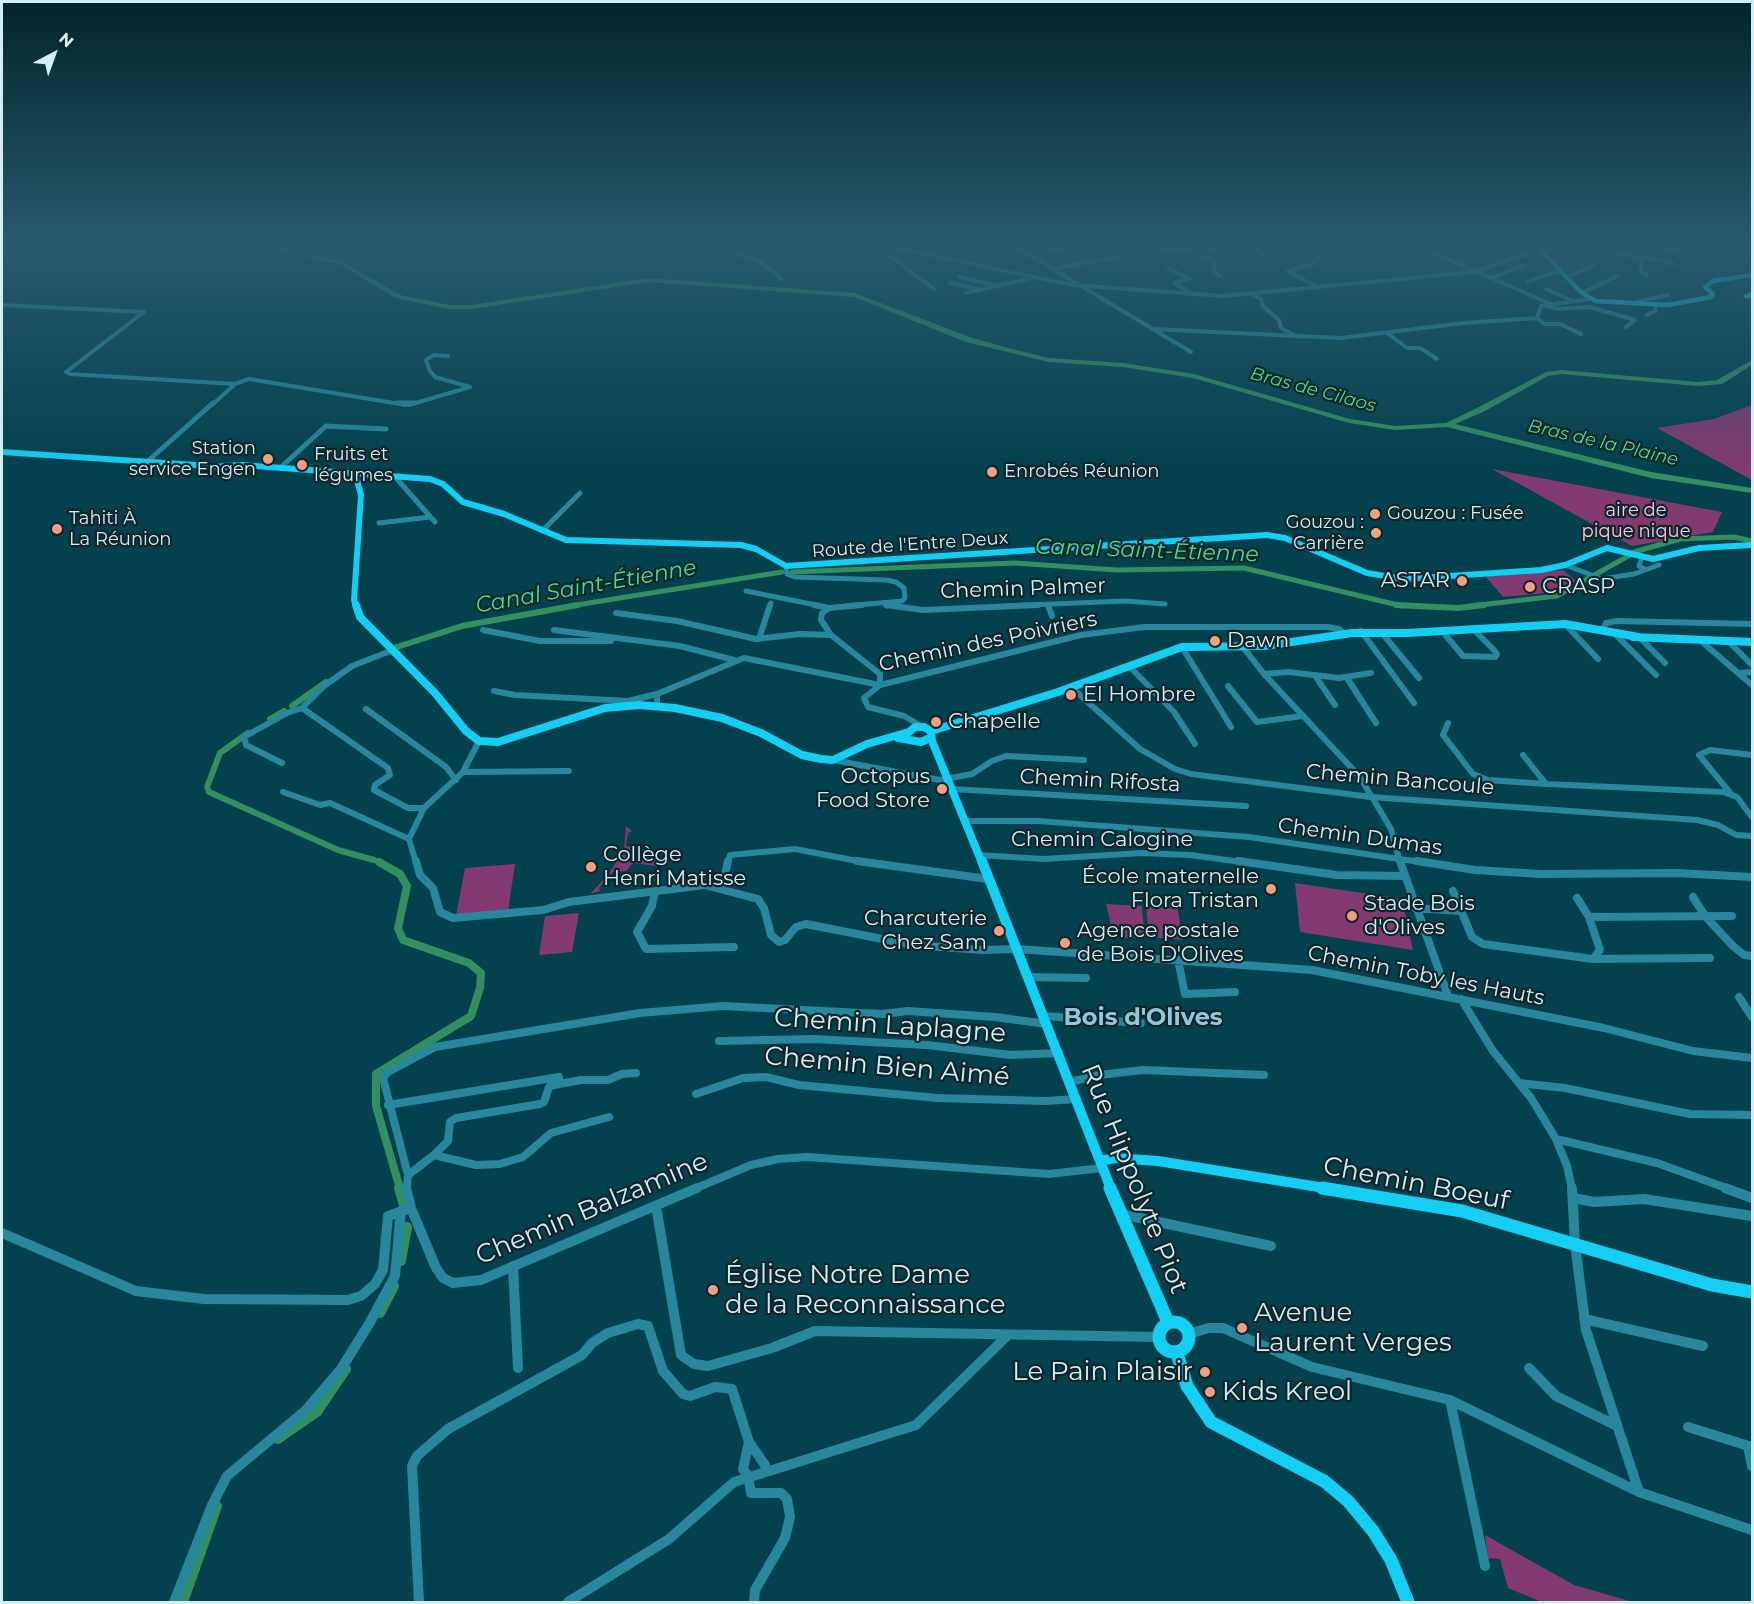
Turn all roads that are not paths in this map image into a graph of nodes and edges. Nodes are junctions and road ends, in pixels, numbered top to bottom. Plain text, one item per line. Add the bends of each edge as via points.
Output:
1 (134, 320) edge
2 (1137, 320) edge
3 (1279, 320) edge
4 (1510, 320) edge
5 (1539, 320) edge
6 (1631, 320) edge
7 (1626, 327) dead end
8 (1152, 329) junction
9 (1387, 333) junction
10 (1581, 334) dead end
11 (1301, 338) junction
12 (1191, 352) dead end
13 (448, 356) dead end
14 (1437, 359) dead end
15 (235, 384) junction
16 (386, 429) dead end
17 (2, 452) edge
18 (148, 461) junction
19 (223, 466) junction
20 (280, 468) junction
21 (372, 475) joint
22 (399, 476) junction
23 (354, 478) junction
24 (580, 493) dead end
25 (430, 517) junction
26 (435, 522) dead end
27 (379, 523) dead end
28 (542, 531) junction
29 (1752, 545) edge
30 (1640, 557) junction
31 (1565, 565) junction
32 (1659, 565) dead end
33 (786, 566) junction
34 (1646, 570) junction
35 (746, 591) dead end
36 (771, 603) dead end
37 (885, 603) junction
38 (1048, 604) junction
39 (1165, 604) dead end
40 (830, 608) junction
41 (616, 613) dead end
42 (1052, 616) dead end
43 (1565, 624) junction
44 (1752, 624) edge
45 (1473, 629) junction
46 (483, 630) dead end
47 (554, 630) dead end
48 (1603, 630) junction
49 (1442, 631) junction
50 (1361, 632) junction
51 (1344, 633) junction
52 (1382, 633) junction
53 (831, 635) junction
54 (1616, 635) junction
55 (1326, 636) joint
56 (1639, 637) junction
57 (759, 639) junction
58 (631, 640) junction
59 (1701, 641) junction
60 (1729, 642) junction
61 (1752, 642) edge
62 (1243, 647) junction
63 (1183, 648) junction
64 (393, 650) junction
65 (1598, 658) dead end
66 (734, 660) junction
67 (1665, 663) dead end
68 (1752, 665) edge
69 (1130, 667) junction
70 (1752, 672) edge
71 (1371, 673) dead end
72 (1739, 673) junction
73 (1264, 674) junction
74 (1656, 675) dead end
75 (1316, 677) junction
76 (1347, 678) junction
77 (1419, 678) dead end
78 (880, 685) junction
79 (1752, 685) edge
80 (1228, 686) dead end
81 (1071, 687) junction
82 (494, 691) dead end
83 (657, 694) junction
84 (1414, 703) dead end
85 (1335, 705) dead end
86 (657, 706) junction
87 (302, 708) junction
88 (366, 709) dead end
89 (1303, 716) junction
90 (1376, 723) dead end
91 (1448, 723) dead end
92 (1231, 727) dead end
93 (915, 733) junction
94 (931, 735) junction
95 (478, 741) junction
96 (1195, 744) dead end
97 (936, 752) junction
98 (1523, 755) dead end
99 (1752, 755) edge
100 (833, 760) junction
101 (1084, 760) dead end
102 (282, 763) dead end
103 (569, 771) dead end
104 (464, 772) junction
105 (946, 777) junction
106 (456, 780) junction
107 (1546, 784) junction
108 (951, 789) junction
109 (283, 792) dead end
110 (1732, 795) junction
111 (1371, 797) junction
112 (1246, 806) dead end
113 (424, 808) junction
114 (1752, 817) edge
115 (964, 821) junction
116 (1752, 836) edge
117 (409, 839) junction
118 (978, 855) junction
119 (1399, 860) junction
120 (1404, 876) junction
121 (1752, 878) edge
122 (988, 879) junction
123 (722, 888) junction
124 (655, 891) junction
125 (1453, 891) dead end
126 (1577, 897) dead end
127 (1693, 897) dead end
128 (1415, 908) junction
129 (1461, 911) junction
130 (1705, 916) junction
131 (1732, 916) dead end
132 (1589, 917) junction
133 (734, 947) dead end
134 (1017, 949) junction
135 (1752, 956) edge
136 (1710, 958) dead end
137 (1593, 959) junction
138 (1178, 960) junction
139 (1029, 977) junction
140 (1086, 978) dead end
141 (1235, 993) dead end
142 (1448, 996) junction
143 (1739, 997) dead end
144 (1461, 999) junction
145 (1752, 1017) edge
146 (1046, 1020) junction
147 (1141, 1023) dead end
148 (719, 1041) dead end
149 (1059, 1053) junction
150 (1752, 1058) edge
151 (636, 1073) dead end
152 (1264, 1075) dead end
153 (559, 1077) dead end
154 (1070, 1082) junction
155 (1520, 1083) junction
156 (696, 1094) dead end
157 (1077, 1099) junction
158 (388, 1105) junction
159 (1752, 1115) edge
160 (609, 1117) dead end
161 (1556, 1139) junction
162 (434, 1155) junction
163 (1101, 1165) junction
164 (408, 1175) junction
165 (1573, 1198) junction
166 (1752, 1198) edge
167 (656, 1206) junction
168 (406, 1210) junction
169 (1120, 1214) junction
170 (1752, 1216) edge
171 (2, 1233) edge
172 (1575, 1244) junction
173 (1271, 1246) dead end
174 (513, 1266) junction
175 (1752, 1292) edge
176 (1584, 1319) junction
177 (1168, 1322) junction
178 (1188, 1334) junction
179 (1007, 1336) junction
180 (1159, 1337) junction
181 (1703, 1346) dead end
182 (1177, 1353) junction
183 (518, 1368) dead end
184 (1529, 1368) dead end
185 (1450, 1400) junction
186 (1617, 1426) junction
187 (1688, 1427) dead end
188 (749, 1442) junction
189 (1750, 1447) edge
190 (1752, 1466) edge
191 (766, 1471) junction
192 (748, 1476) junction
193 (1639, 1492) junction
194 (1752, 1530) edge
195 (1485, 1566) dead end
196 (174, 1602) edge
197 (419, 1602) edge
198 (568, 1602) edge
199 (754, 1602) edge
200 (1408, 1602) edge

1 - 15 street via 67,374
2 - 8 street
3 - 11 street via 1281,328
4 - 9 street
5 - 10 street
6 - 7 street via 1635,321
8 - 11 street
8 - 12 street
9 - 11 street via 1341,339
9 - 14 street via 1407,348 1420,348
13 - 15 street via 434,355 426,360 430,372 445,382 470,387 408,405 249,379
15 - 18 street
16 - 20 street via 326,426
17 - 18 main road, Route de l'Entre Deux
18 - 19 main road, Route de l'Entre Deux
19 - 20 main road, Route de l'Entre Deux
19 - 23 main road, Route de l'Entre Deux
20 - 23 main road, Route de l'Entre Deux
21 - 22 main road, Route de l'Entre Deux
21 - 23 main road, Route de l'Entre Deux
22 - 25 street via 397,479
22 - 28 main road, Route de l'Entre Deux via 439,481 463,502
23 - 64 main road via 361,495 354,600 367,627
24 - 28 street
25 - 26 street
25 - 27 street
28 - 33 main road, Route de l'Entre Deux via 583,542 741,545
29 - 30 main road, Route de l'Entre Deux via 1699,548 1653,559
30 - 31 main road, Route de l'Entre Deux via 1607,548
30 - 34 street via 1639,566
31 - 33 main road, Route de l'Entre Deux via 1529,571 1394,579 1367,573 1285,538 1267,535
31 - 34 street via 1602,579
32 - 34 street
33 - 37 street via 787,574 795,577 886,580 901,585 905,598
35 - 40 street, Chemin Palmer
36 - 57 street
37 - 38 street, Chemin Palmer via 887,607 923,610
37 - 40 street, Chemin Palmer
38 - 39 street, Chemin Palmer
38 - 42 street
40 - 53 street via 822,613 821,620
41 - 57 street via 677,621
43 - 45 main road
43 - 48 main road
43 - 65 street
44 - 48 street via 1624,620 1607,622
45 - 49 main road
45 - 49 street via 1494,650 1495,657 1463,656
46 - 58 street via 525,640
47 - 58 street
48 - 54 main road
48 - 56 main road
49 - 52 main road
50 - 51 main road
50 - 52 main road
50 - 84 street
51 - 55 main road
51 - 78 street, Chemin des Poivriers via 1328,627 1145,627 1082,635
52 - 77 street
53 - 57 street
53 - 78 street via 877,670
54 - 56 main road
54 - 74 street
55 - 62 main road
56 - 59 main road
56 - 67 street
58 - 66 street via 680,646
59 - 60 main road
59 - 72 street
60 - 61 main road
60 - 68 street
62 - 63 main road
62 - 73 street
63 - 69 main road
63 - 92 street
64 - 87 street via 339,674
64 - 95 main road
66 - 78 street, Chemin des Poivriers via 748,658
66 - 83 street, Chemin des Poivriers
69 - 81 main road
69 - 96 street via 1174,711
70 - 72 street
71 - 76 street
72 - 79 street
73 - 75 street via 1289,672
73 - 89 street
75 - 76 street
75 - 85 street
76 - 90 street
78 - 93 street via 864,698 865,703 873,709 909,718
80 - 89 street via 1257,722
81 - 94 main road
81 - 111 street, Chemin Bancoule via 1131,742 1175,769
82 - 83 street, Chemin des Poivriers via 628,701
83 - 86 street
86 - 95 main road via 605,708 498,741
86 - 100 main road via 722,718 802,755
87 - 102 street via 287,712 243,741
87 - 113 street via 388,768 390,776 375,785 374,790 408,808
88 - 106 street via 446,767
89 - 111 street via 1359,777
91 - 107 street via 1443,735 1473,774 1488,780
93 - 94 main road
93 - 94 main road
93 - 97 main road
93 - 100 main road via 867,744
94 - 97 main road, Rue Hippolyte Piot
95 - 104 street
97 - 105 main road, Rue Hippolyte Piot
98 - 107 street
99 - 110 street via 1710,750 1699,755
100 - 105 street via 894,774 940,780
101 - 105 street via 1006,756 972,774
103 - 104 street
104 - 106 street
105 - 108 main road, Rue Hippolyte Piot
106 - 113 street
107 - 110 street
108 - 112 street, Chemin Rifosta
108 - 115 main road, Rue Hippolyte Piot
109 - 117 street via 320,805 330,803
110 - 114 street
111 - 116 street, Chemin Bancoule via 1697,820 1736,835
111 - 119 street via 1390,829
113 - 117 street
115 - 118 main road, Rue Hippolyte Piot
115 - 119 street, Chemin Dumas via 1038,821 1256,838
117 - 124 street via 420,875 436,894 440,912 453,918 543,910 569,902
118 - 120 street, Chemin Calogine via 1044,859 1142,853 1190,855 1328,874
118 - 122 main road, Rue Hippolyte Piot
119 - 120 street
119 - 121 street, Chemin Dumas via 1541,874 1676,873
120 - 128 street
122 - 123 street via 846,860 795,849 730,855
122 - 134 main road, Rue Hippolyte Piot
123 - 124 street via 695,886
123 - 134 street, Chemin Toby les Hauts via 758,899 771,935 779,942 796,927 806,924 913,945
124 - 133 street via 652,906 637,932 646,949
125 - 129 street
126 - 132 street
127 - 130 street
128 - 129 street
128 - 142 street
129 - 137 street via 1472,937 1492,945
130 - 131 street
130 - 132 street
130 - 135 street via 1733,946
132 - 137 street via 1600,950
134 - 138 street, Chemin Toby les Hauts
134 - 139 main road, Rue Hippolyte Piot
136 - 137 street
138 - 141 street via 1185,994
138 - 142 street, Chemin Toby les Hauts via 1340,974
139 - 140 street
139 - 146 main road, Rue Hippolyte Piot
142 - 144 street, Chemin Toby les Hauts
143 - 145 street
144 - 150 street, Chemin Toby les Hauts via 1693,1051
144 - 155 street via 1478,1029
146 - 147 street
146 - 149 main road, Rue Hippolyte Piot
146 - 158 street via 741,1006 640,1013 435,1047 383,1078
148 - 149 street, Chemin Laplagne via 814,1039 927,1045 1011,1055
149 - 154 main road, Rue Hippolyte Piot
151 - 162 street via 554,1085 540,1104 456,1118 450,1122 448,1141
152 - 154 street via 1143,1070
153 - 158 street
154 - 157 main road, Rue Hippolyte Piot
155 - 159 street via 1565,1088 1690,1114
155 - 161 street
156 - 157 street, Chemin Bien Aimé via 743,1078 766,1077 799,1085 956,1099
157 - 163 main road, Rue Hippolyte Piot
158 - 164 street
160 - 162 street via 551,1133 523,1157 500,1164 476,1165
161 - 165 street via 1567,1166
161 - 166 street via 1657,1162
162 - 164 street
163 - 167 street, Chemin Balzamine via 1049,1174 792,1157 751,1165
163 - 169 main road, Rue Hippolyte Piot
163 - 172 main road, Chemin Boeuf via 1115,1158 1158,1161 1462,1211
164 - 168 street
165 - 170 street via 1594,1202 1644,1199
165 - 172 street
167 - 174 street, Chemin Balzamine
167 - 179 street via 681,1355 694,1364 708,1366 815,1331
168 - 171 street via 387,1219 383,1270 375,1284 361,1296 348,1300 204,1299 136,1292
168 - 174 street, Chemin Balzamine via 443,1278 468,1283
168 - 196 street via 395,1276 369,1324 341,1369 306,1410 228,1476 204,1522
169 - 173 street
169 - 177 main road, Rue Hippolyte Piot
172 - 175 main road, Chemin Boeuf via 1712,1285
172 - 176 street
174 - 183 street
176 - 181 street
176 - 186 street
177 - 178 main road via 1178,1323
177 - 180 main road via 1161,1326
178 - 182 main road via 1188,1345
178 - 185 street via 1223,1328 1312,1367
179 - 180 street
179 - 191 street via 916,1425
180 - 182 main road via 1167,1349
182 - 200 main road via 1187,1386 1211,1422 1324,1481 1348,1501 1391,1560
184 - 186 street via 1557,1396
185 - 193 street
185 - 195 street
186 - 193 street
187 - 189 street
188 - 191 street
188 - 192 street via 743,1469
188 - 197 street via 732,1389 715,1387 690,1396 683,1394 663,1371 648,1326 638,1324 609,1333 582,1355 448,1429 417,1456 412,1466
189 - 190 street
191 - 192 street
192 - 198 street via 724,1488 669,1539
192 - 199 street via 751,1493 781,1493 788,1499 790,1517 785,1538 755,1590
193 - 194 street

